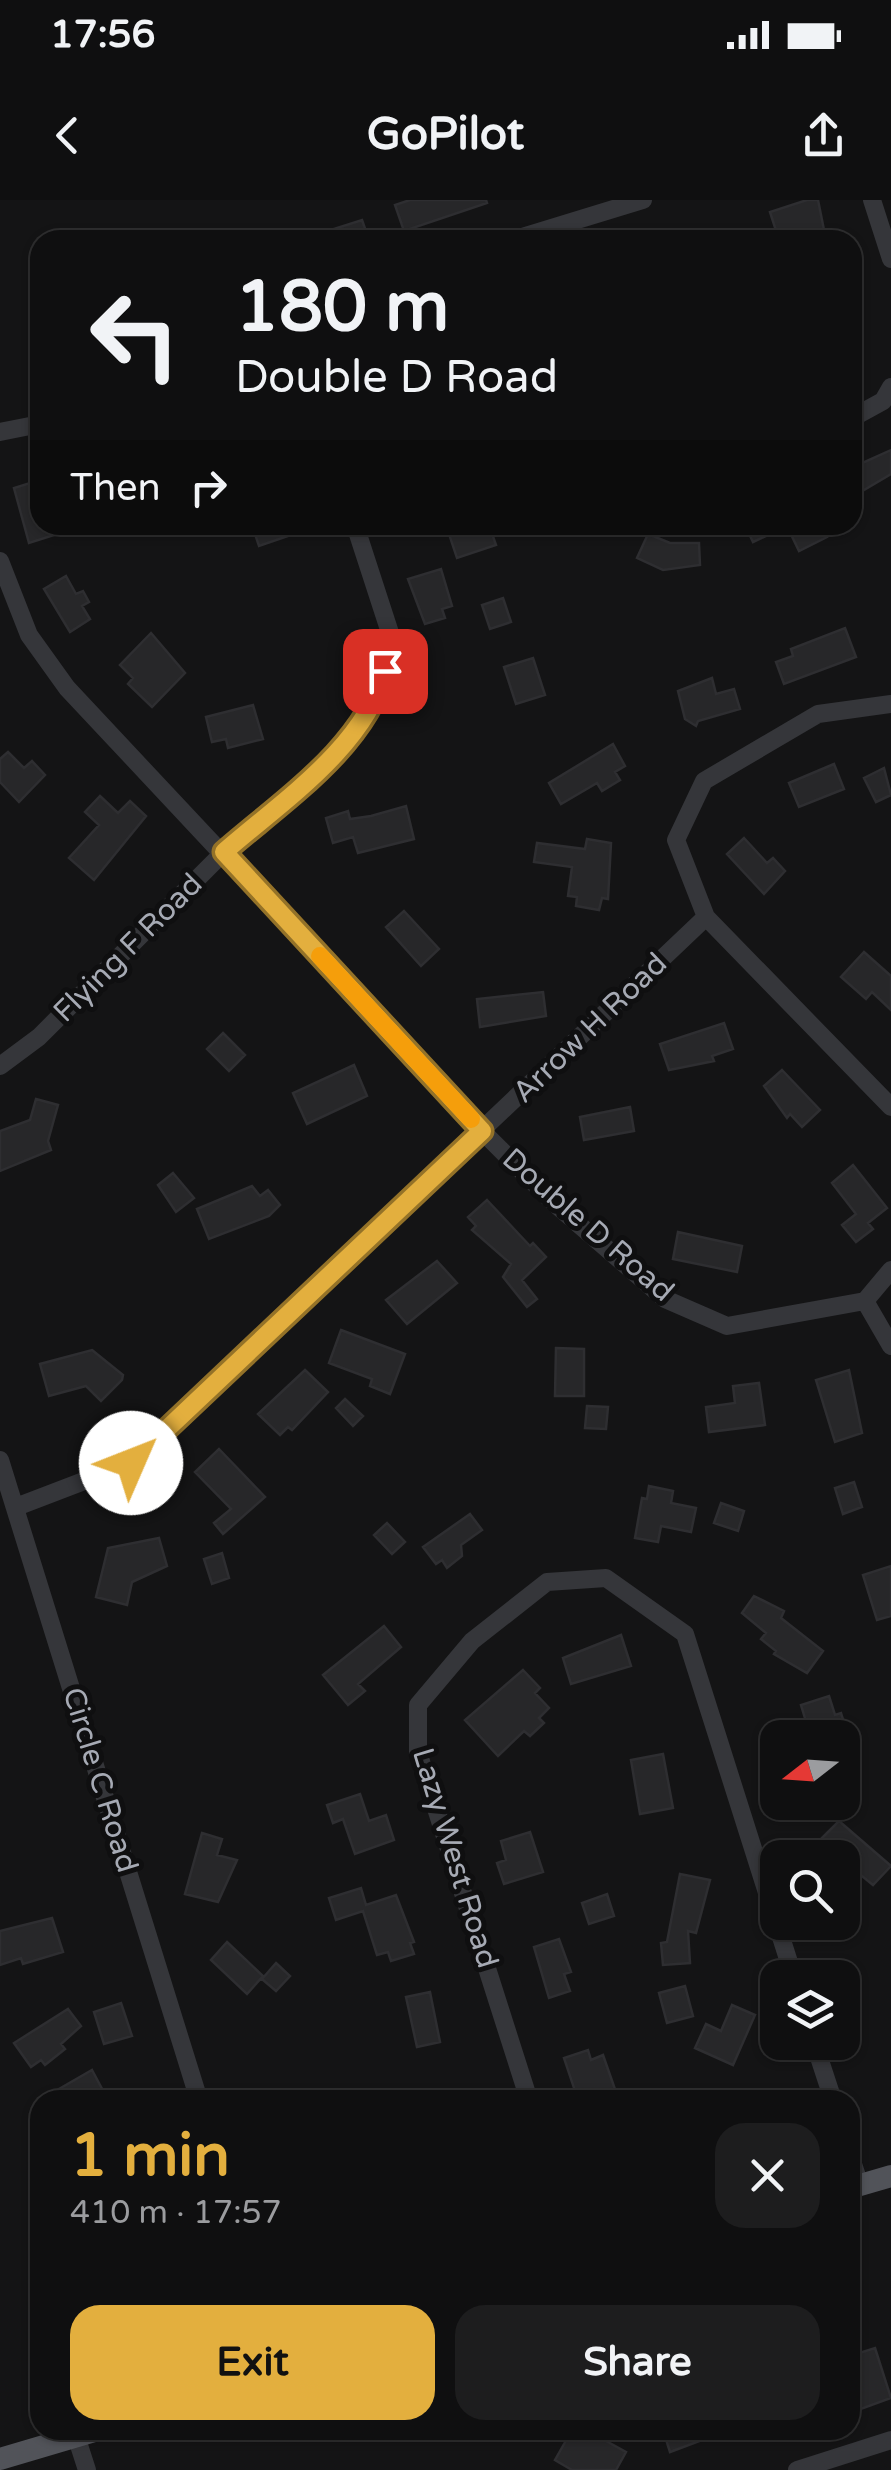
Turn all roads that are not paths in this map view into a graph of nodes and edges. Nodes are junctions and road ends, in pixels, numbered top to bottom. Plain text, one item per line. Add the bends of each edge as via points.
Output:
1 (643, 200) edge
2 (872, 200) edge
3 (569, 230) edge
4 (891, 259) edge
5 (891, 388) edge
6 (862, 412) edge
7 (30, 426) edge
8 (0, 432) edge
9 (358, 535) edge
10 (0, 561) edge
11 (891, 704) edge
12 (224, 852) junction
13 (706, 917) junction
14 (0, 1066) edge
15 (891, 1107) edge
16 (482, 1131) junction
17 (891, 1270) edge
18 (865, 1301) junction
19 (891, 1346) edge
20 (0, 1460) edge
21 (16, 1508) junction
22 (788, 1960) edge
23 (820, 2060) edge
24 (196, 2090) edge
25 (527, 2090) edge
26 (829, 2090) edge
27 (891, 2176) edge
28 (860, 2185) edge
29 (64, 2440) edge
30 (87, 2440) edge
31 (891, 2440) edge
32 (0, 2459) edge
33 (87, 2470) edge
34 (797, 2470) edge

1 - 3 street
2 - 4 street
5 - 6 street
7 - 8 street
9 - 12 street, Flying F Road via 393,642 377,700 335,752
10 - 12 street, Double D Road via 29,635 67,688
11 - 13 street via 818,714 704,781 676,840
12 - 14 street, Flying F Road via 40,1037
12 - 16 street, Double D Road
13 - 15 street
13 - 16 street, Arrow H Road
16 - 18 street, Double D Road via 664,1299 727,1326
16 - 21 street, Arrow H Road via 131,1463
17 - 18 street
18 - 19 street
20 - 21 street, Circle C Road
21 - 24 street, Circle C Road
22 - 25 street, Lazy West Road via 685,1634 606,1578 548,1582 472,1641 418,1705 418,1752
23 - 26 street
27 - 28 main road
29 - 32 main road
30 - 33 street
31 - 34 street

